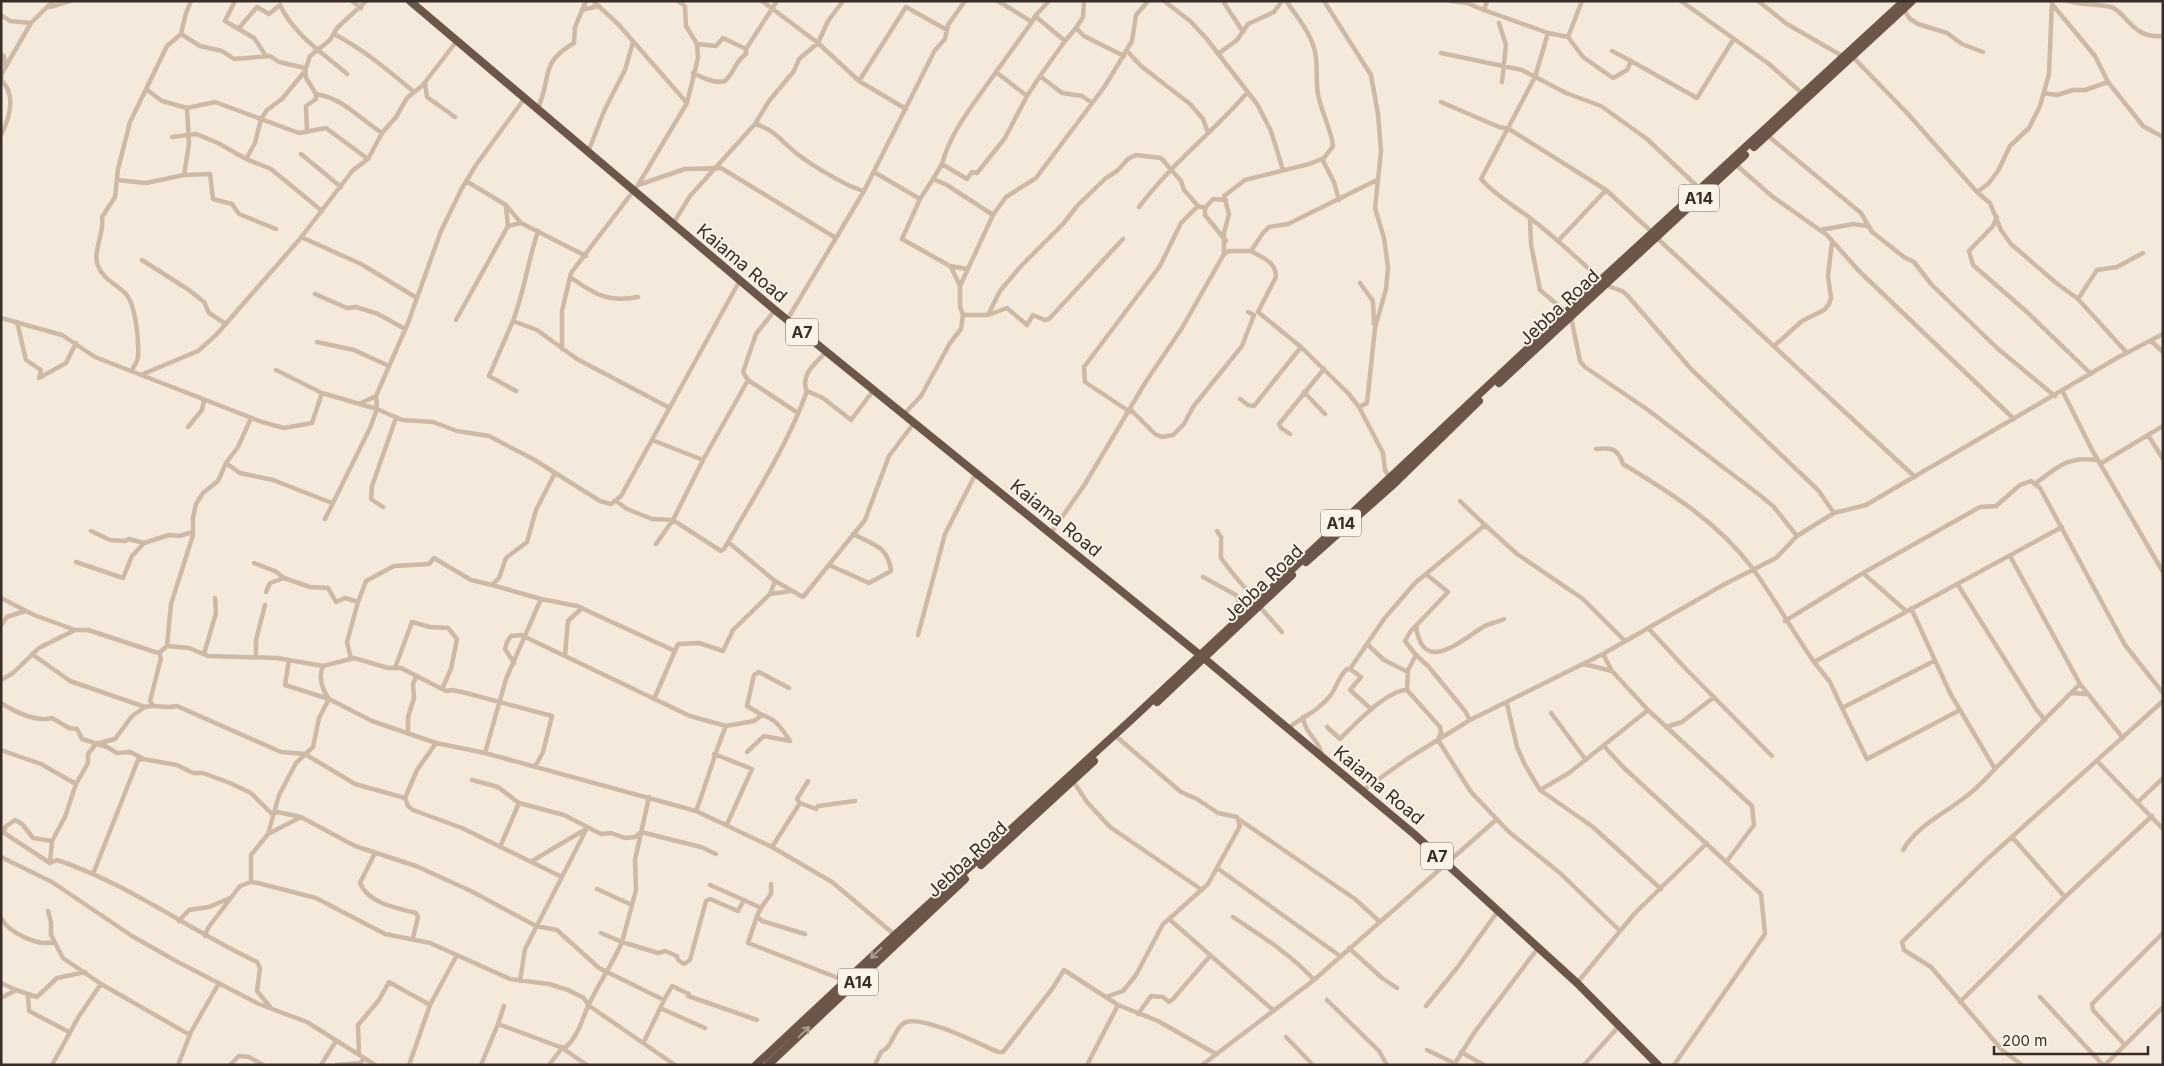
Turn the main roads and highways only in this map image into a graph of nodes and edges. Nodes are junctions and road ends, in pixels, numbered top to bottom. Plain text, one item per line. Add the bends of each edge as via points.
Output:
1 (410, 1) edge
2 (1912, 1) edge
3 (1903, 5) edge
4 (1848, 56) junction
5 (1655, 235) junction
6 (1569, 315) junction
7 (1259, 603) junction
8 (1202, 657) junction
9 (756, 1065) edge
10 (768, 1065) edge
11 (1658, 1065) edge

1 - 8 highway, Kaiama Road / A7 via 787,320
2 - 3 highway, Jebba Road / A14
3 - 4 highway, Jebba Road / A14
4 - 5 highway, Jebba Road / A14 via 1768,135
4 - 5 highway, Jebba Road / A14 via 1700,188
5 - 6 highway, Jebba Road / A14
6 - 7 highway, Jebba Road / A14
6 - 7 highway, Jebba Road / A14
7 - 8 highway, Jebba Road / A14
7 - 8 highway, Jebba Road / A14 via 1244,613
8 -> 9 highway, Jebba Road / A14
10 -> 8 highway, Jebba Road / A14
8 - 11 highway, Kaiama Road / A7 via 1362,790 1498,911 1577,983

